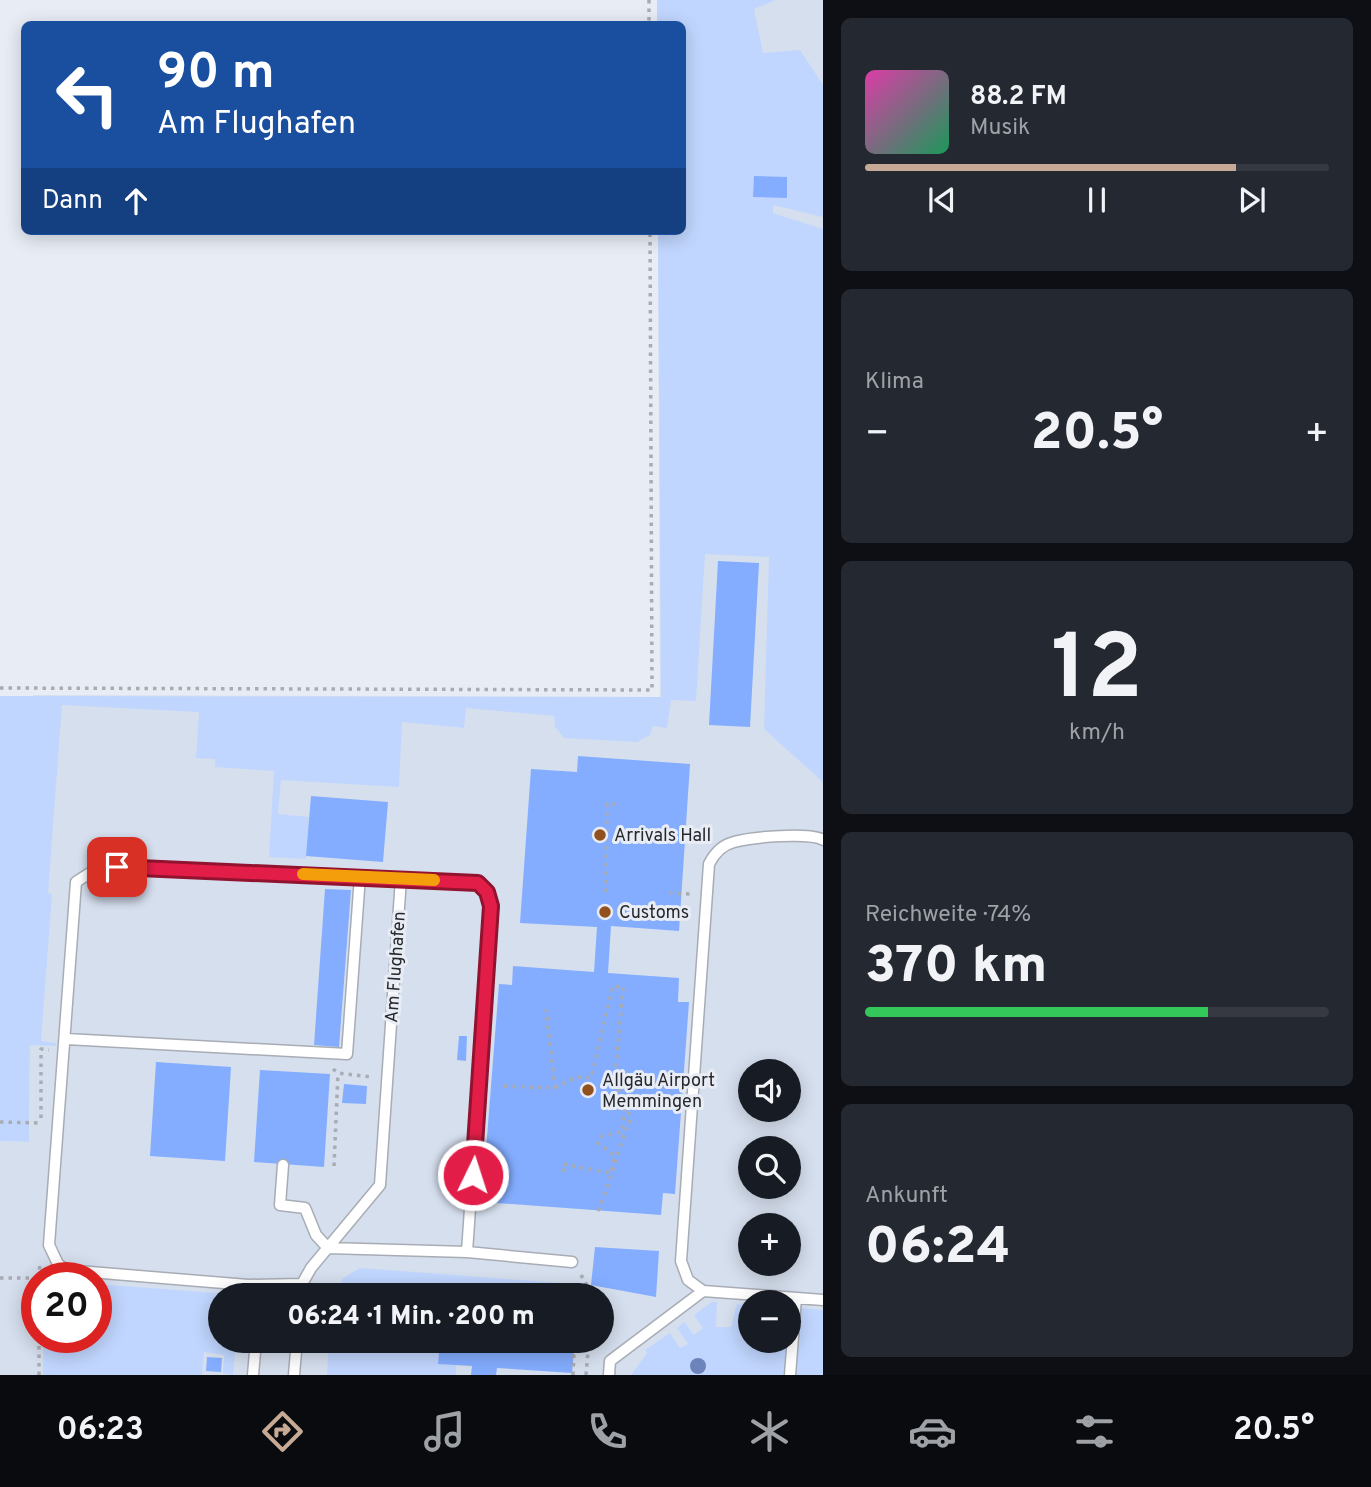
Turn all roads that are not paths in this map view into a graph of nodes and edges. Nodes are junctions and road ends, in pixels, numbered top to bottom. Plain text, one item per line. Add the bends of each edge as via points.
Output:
1 (823, 839) edge
2 (360, 876) junction
3 (401, 878) junction
4 (66, 1039) junction
5 (283, 1165) dead end
6 (328, 1248) junction
7 (467, 1252) junction
8 (572, 1262) road end
9 (224, 1283) edge
10 (306, 1283) edge
11 (703, 1291) junction
12 (738, 1294) edge
13 (801, 1298) edge
14 (823, 1300) edge
15 (255, 1353) edge
16 (296, 1353) edge
17 (792, 1353) edge
18 (253, 1375) edge
19 (294, 1375) edge
20 (609, 1375) edge
21 (790, 1375) edge

1 - 11 lane via 810,835 733,842 709,864 681,1261 688,1280
2 - 3 lane
2 - 4 lane via 117,867 93,872 76,882
2 - 4 lane via 347,1054
3 - 6 lane, Am Flughafen via 380,1185
3 - 7 lane via 478,883 491,906
4 - 9 lane via 49,1245 58,1264 66,1270
5 - 6 lane via 280,1205 305,1208 316,1235
6 - 7 lane
6 - 10 lane, Am Flughafen
7 - 8 lane
11 - 12 lane
11 - 20 lane via 610,1361
13 - 14 lane
15 - 18 lane
16 - 19 lane
17 - 21 lane

